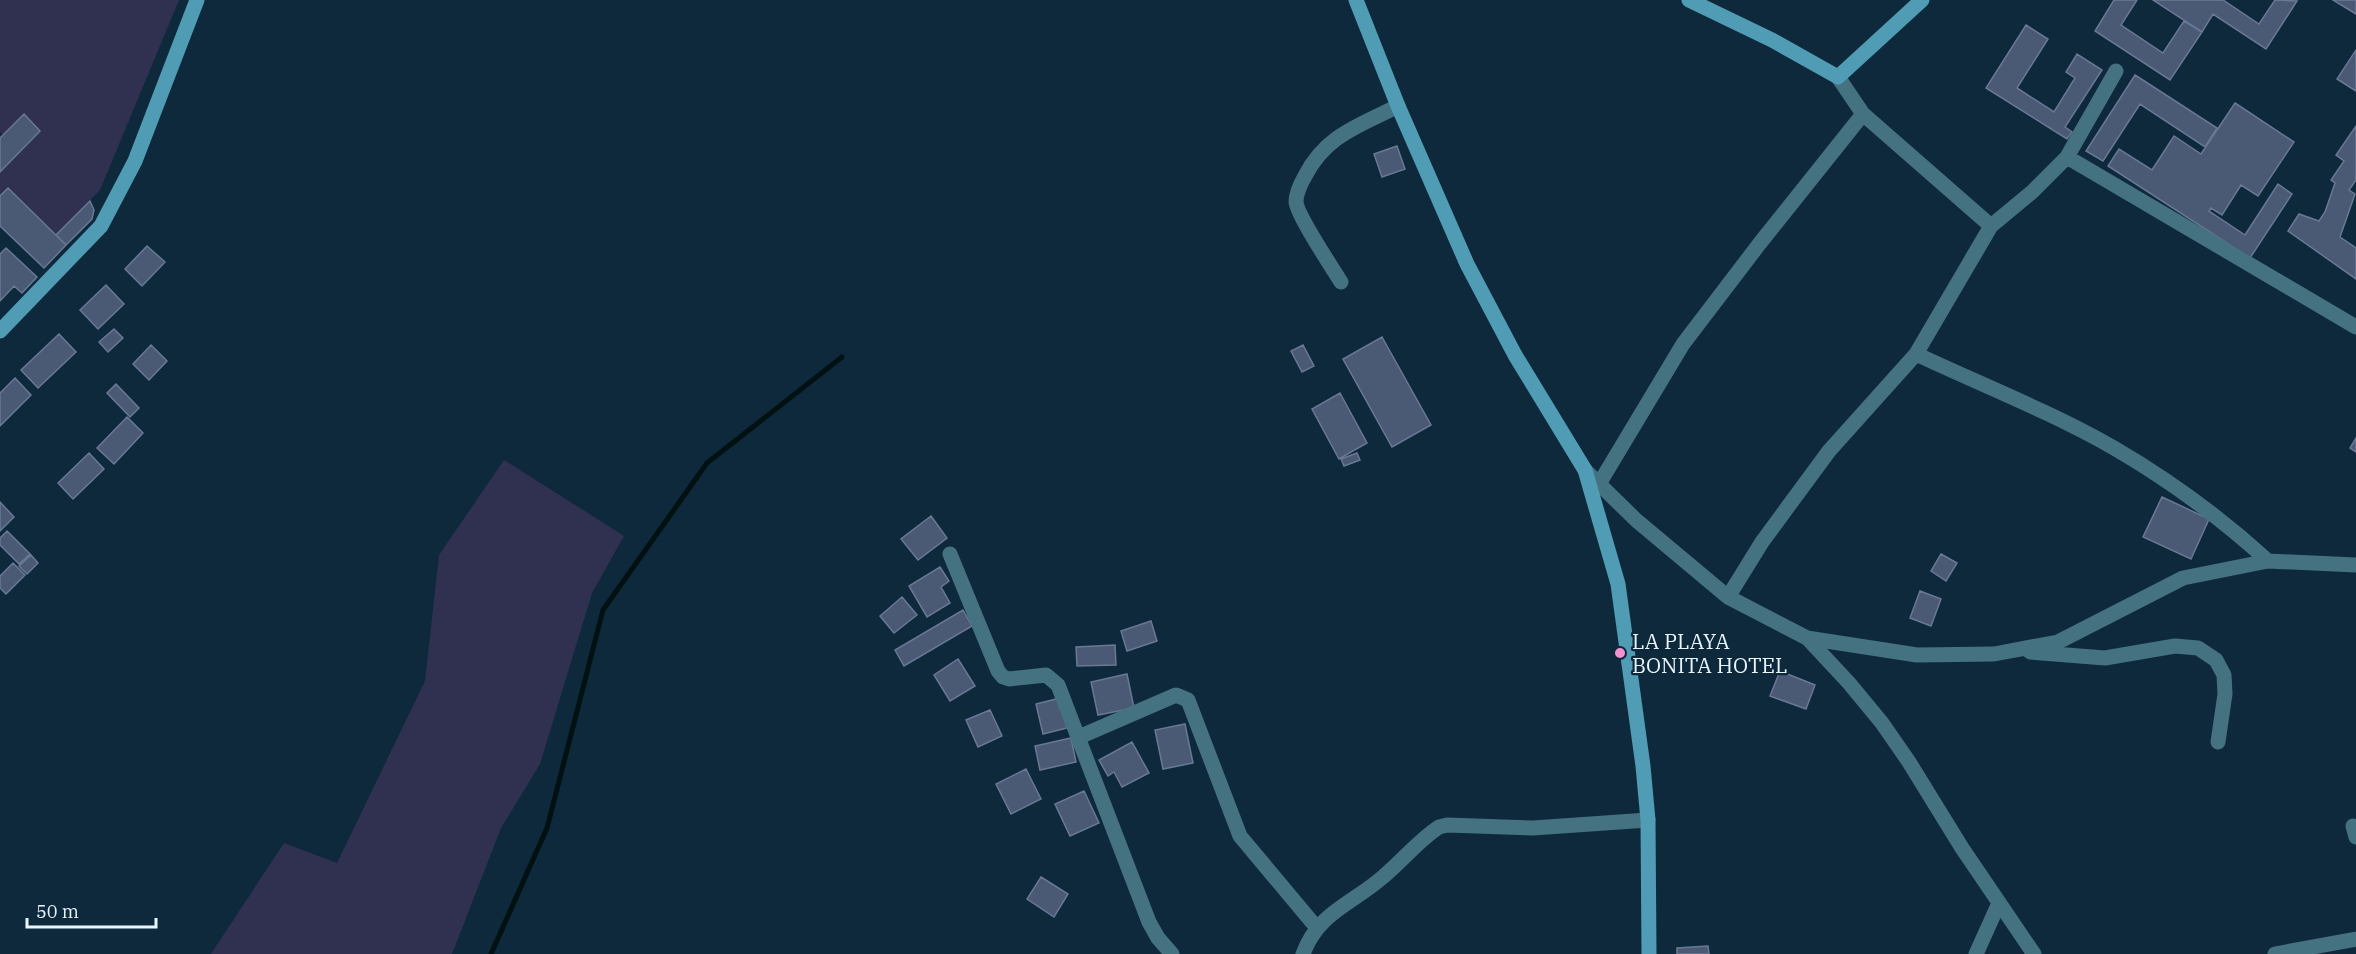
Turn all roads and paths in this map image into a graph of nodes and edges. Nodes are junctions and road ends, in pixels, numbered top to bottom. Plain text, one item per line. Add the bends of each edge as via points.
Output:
1 (197, 0) edge
2 (1356, 0) edge
3 (1689, 0) edge
4 (1922, 0) edge
5 (2116, 71) dead end
6 (1838, 77) junction
7 (1398, 106) junction
8 (1863, 114) junction
9 (2067, 157) junction
10 (1990, 226) junction
11 (1341, 282) dead end
12 (2356, 327) edge
13 (0, 331) edge
14 (1916, 354) junction
15 (1585, 470) junction
16 (1599, 484) junction
17 (950, 554) dead end
18 (2268, 561) junction
19 (2356, 565) edge
20 (1728, 597) junction
21 (1807, 638) junction
22 (2010, 651) junction
23 (1079, 737) junction
24 (2217, 742) dead end
25 (1648, 820) junction
26 (1999, 903) junction
27 (1317, 928) junction
28 (2356, 939) edge
29 (1172, 954) edge
30 (1303, 954) edge
31 (1649, 954) edge
32 (1976, 954) edge
33 (2034, 954) edge
34 (2275, 954) edge

1 - 13 street via 135,161 101,226
2 - 7 street
3 - 6 street
4 - 6 street
5 - 9 street
6 - 8 street
7 - 11 street via 1331,140 1312,162 1300,185 1296,203
7 - 15 street via 1467,264 1515,355
8 - 10 street
8 - 16 street via 1689,336
9 - 10 street
9 - 12 street
10 - 14 street
14 - 18 street via 2113,448 2169,482
14 - 20 street via 1829,451 1762,542
15 - 16 street
15 - 25 street via 1618,584
16 - 20 street
17 - 23 street via 998,671 1009,679 1046,675 1053,679 1064,696
18 - 19 street
18 - 22 street via 2183,578 2058,642
20 - 21 street
21 - 22 street via 1917,655
21 - 26 street via 1882,723
22 - 24 street via 2105,658 2175,646 2198,648 2216,660 2224,675
23 - 27 street via 1176,695 1188,700 1240,836
23 - 29 street via 1149,922
25 - 27 street via 1533,828 1439,827
25 - 31 street
26 - 32 street
26 - 33 street
27 - 30 street
28 - 34 street

